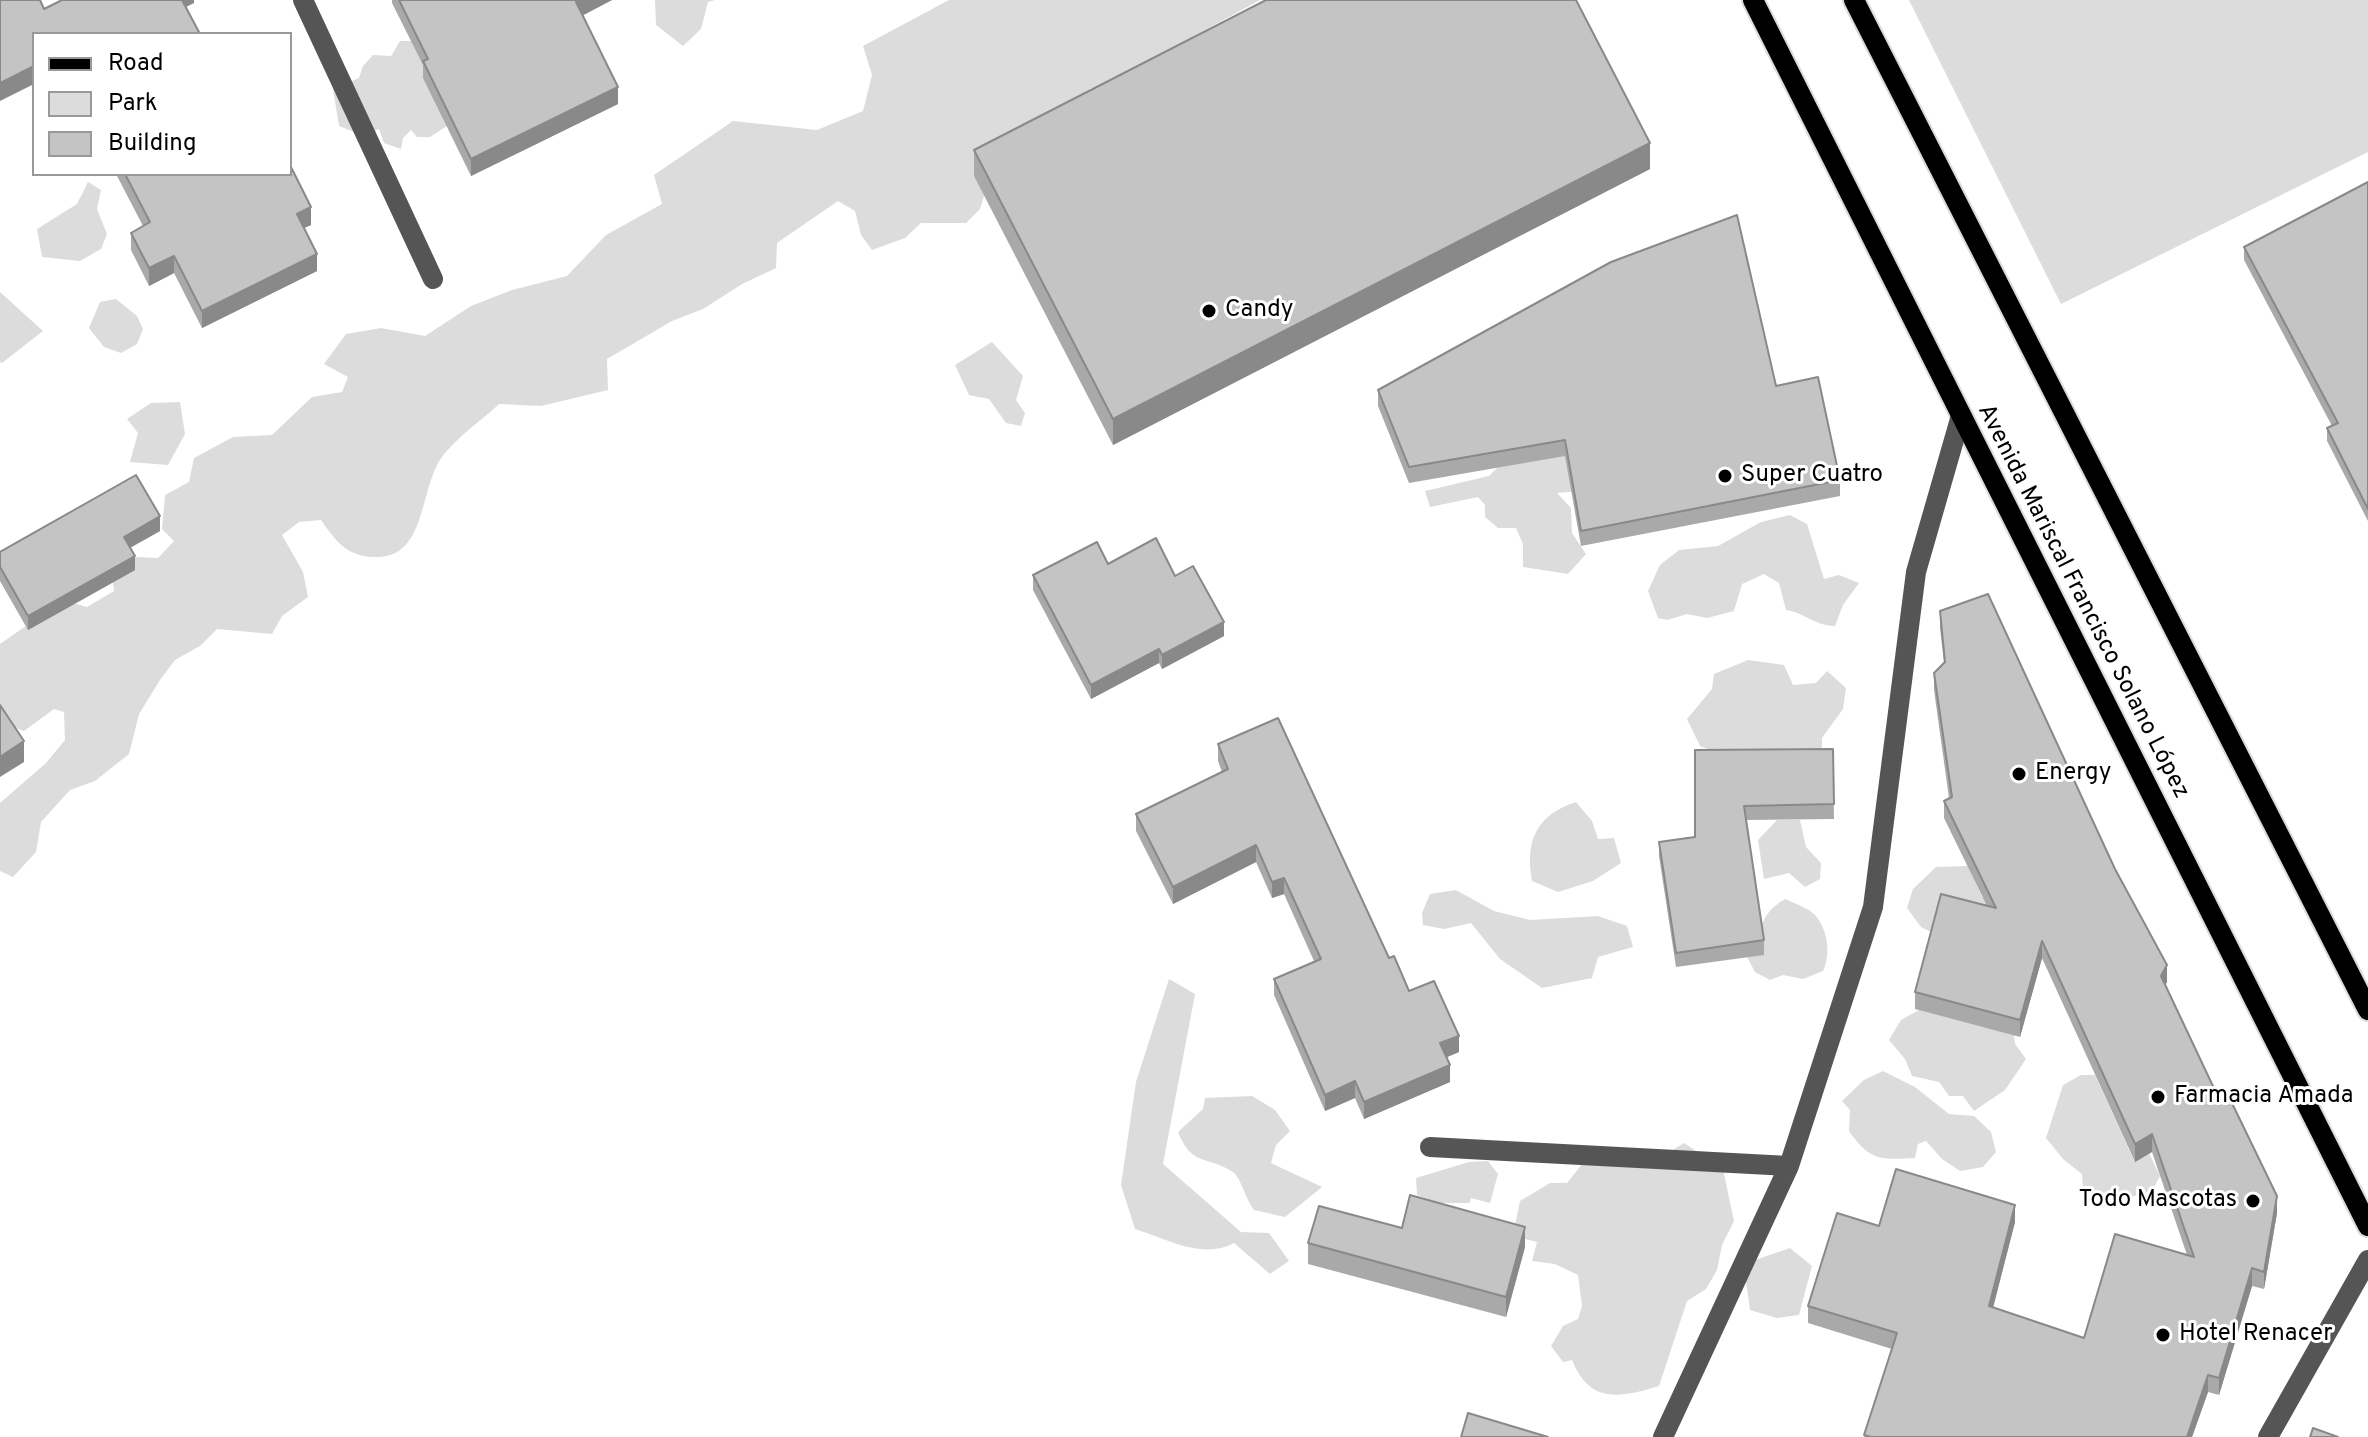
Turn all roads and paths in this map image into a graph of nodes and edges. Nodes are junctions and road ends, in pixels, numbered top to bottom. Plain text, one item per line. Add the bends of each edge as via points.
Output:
1 (303, 0) edge
2 (1753, 0) edge
3 (1854, 0) edge
4 (433, 279) dead end
5 (1960, 419) junction
6 (2368, 1010) edge
7 (1430, 1147) dead end
8 (1789, 1166) junction
9 (2368, 1226) edge
10 (2368, 1260) edge
11 (1663, 1437) edge
12 (2268, 1437) edge

1 - 4 street
2 - 5 main road, Avenida Mariscal Francisco Solano López
3 - 6 main road
5 - 8 street via 1916,572 1873,907
5 - 9 main road, Avenida Mariscal Francisco Solano López
7 - 8 street
8 - 11 street
10 - 12 street

